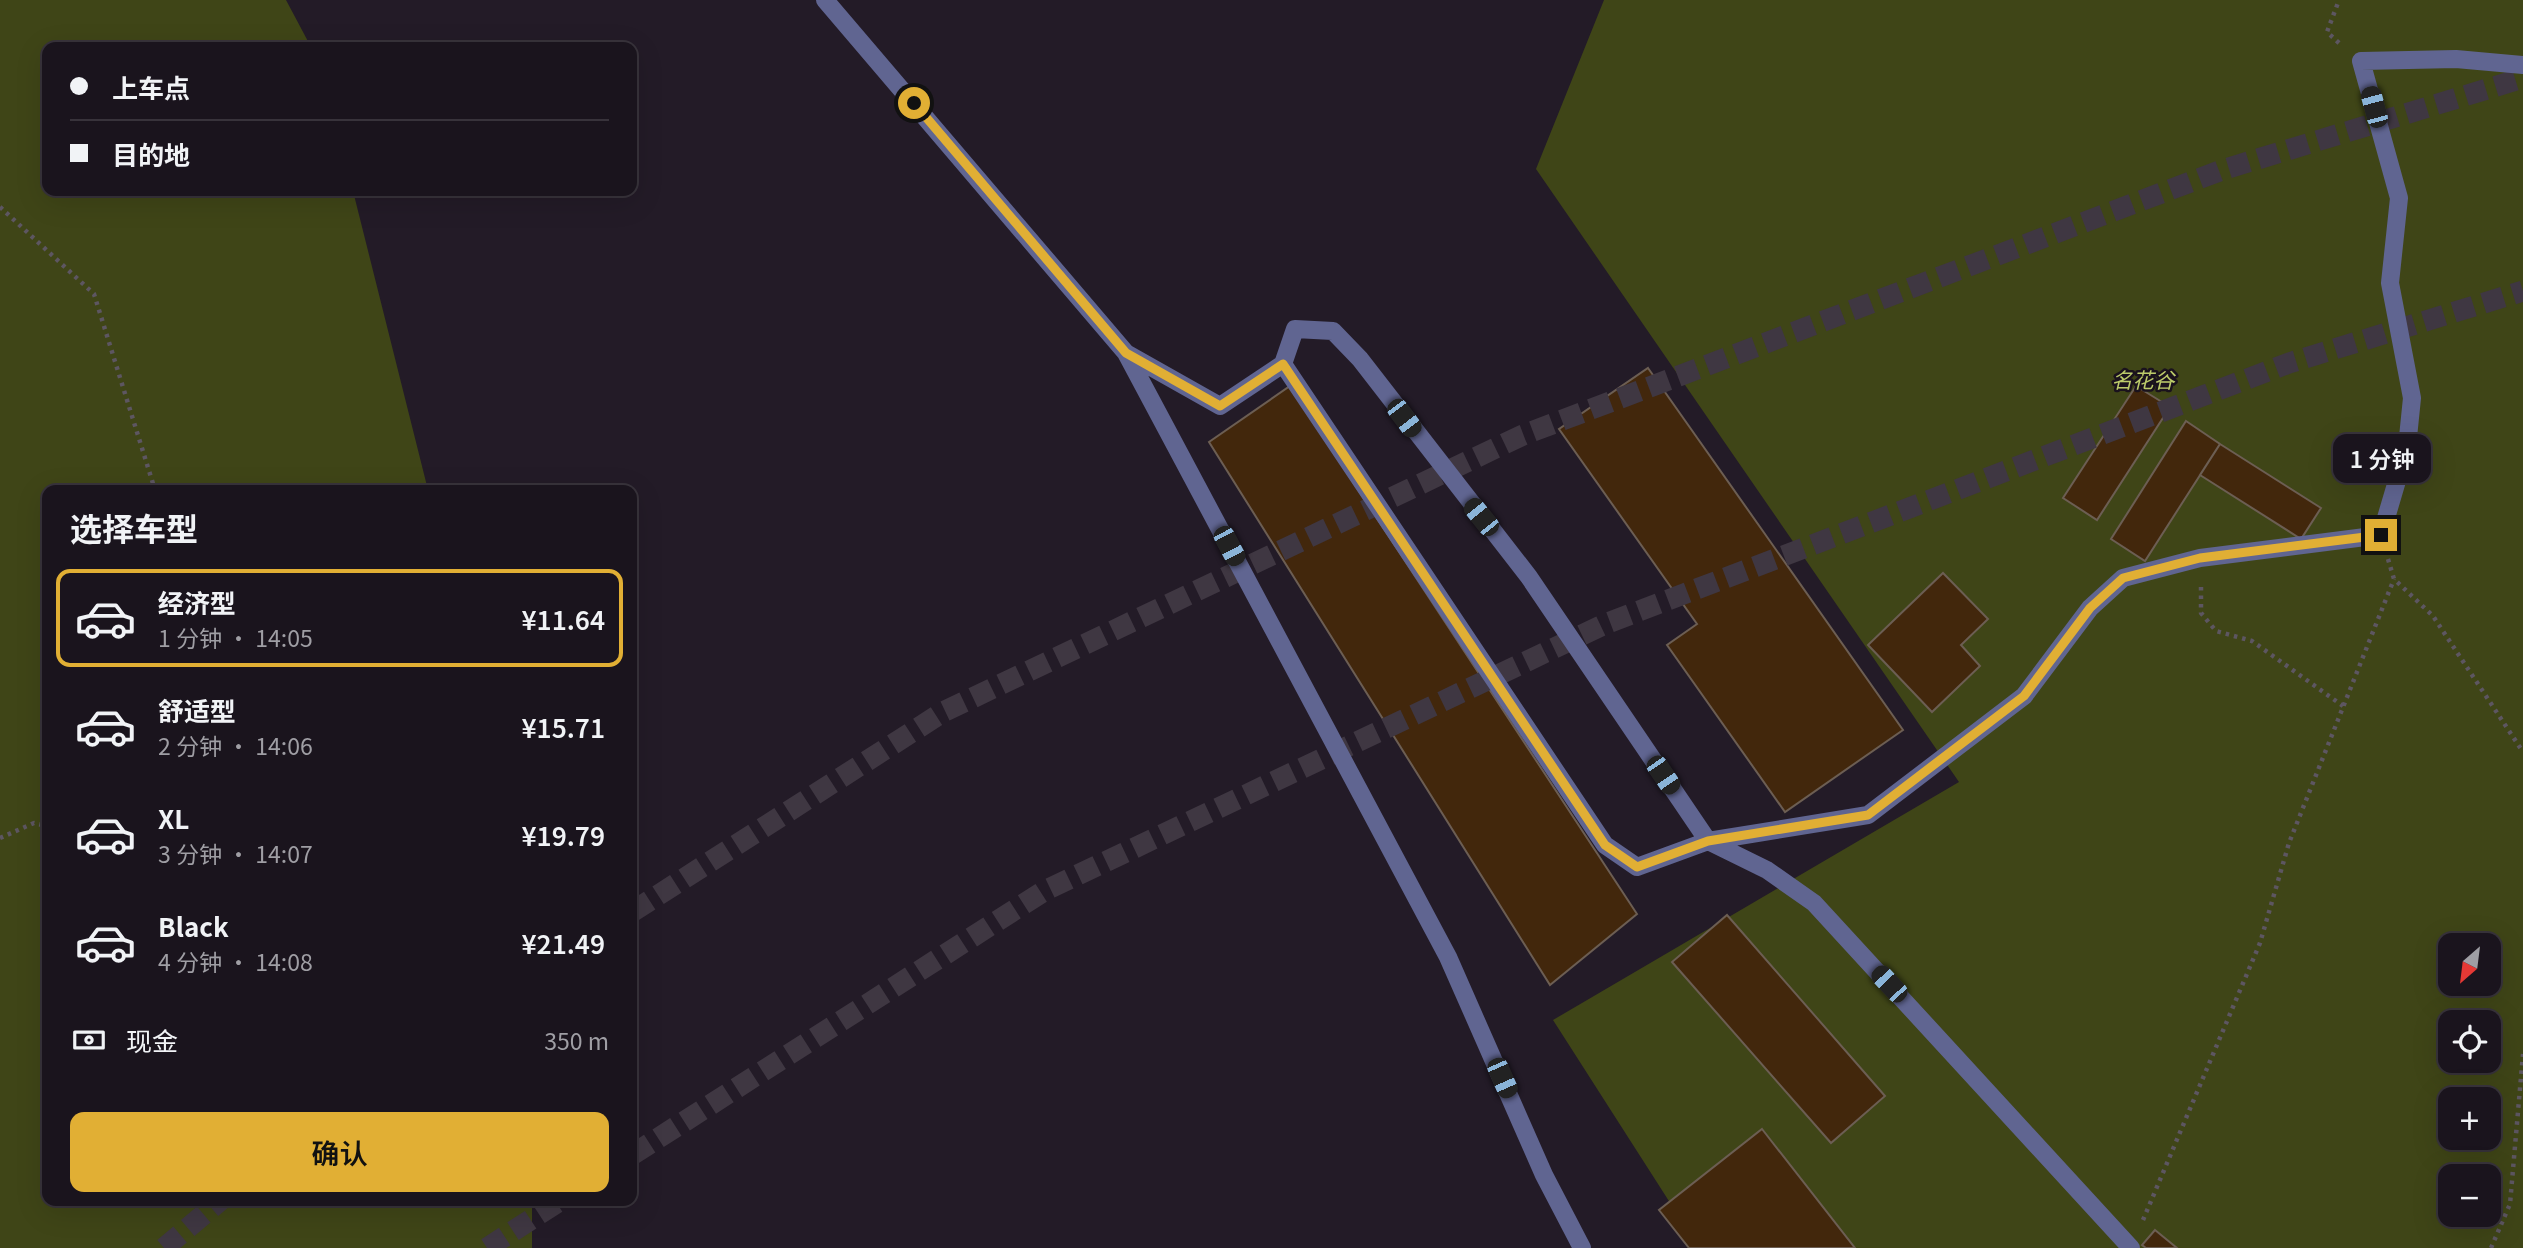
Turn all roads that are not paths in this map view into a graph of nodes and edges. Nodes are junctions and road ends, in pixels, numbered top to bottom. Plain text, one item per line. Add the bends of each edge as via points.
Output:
1 (825, 0) edge
2 (2523, 65) edge
3 (1126, 353) junction
4 (1283, 364) junction
5 (1708, 841) junction
6 (1582, 1248) edge
7 (2131, 1248) edge

1 - 3 street
2 - 5 street via 2456,59 2361,61 2399,198 2390,283 2412,398 2407,447 2381,535 2200,558 2123,578 2090,608 2024,696 1868,815
3 - 4 street via 1220,406
3 - 6 street via 1448,957 1544,1175
4 - 5 street via 1605,845 1637,867
4 - 5 street via 1295,329 1333,331 1360,359 1530,577
5 - 7 street via 1767,870 1814,903

